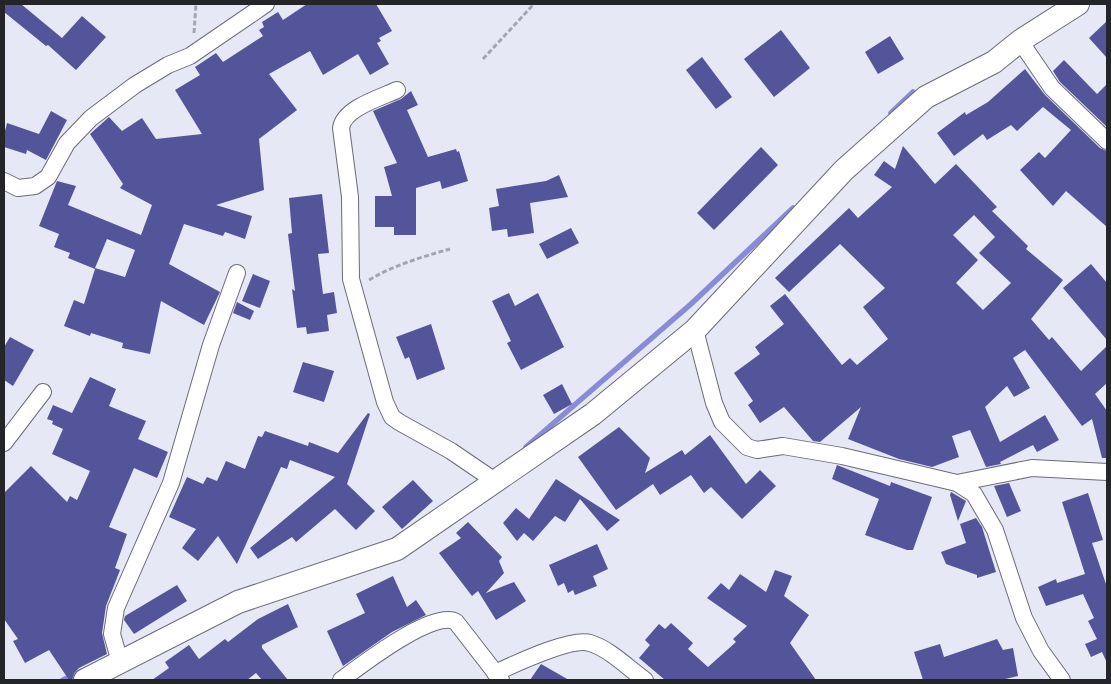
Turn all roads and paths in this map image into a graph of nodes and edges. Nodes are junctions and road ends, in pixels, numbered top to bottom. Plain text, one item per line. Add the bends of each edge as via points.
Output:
1 (196, 4) edge
2 (266, 4) edge
3 (534, 4) edge
4 (1078, 4) edge
5 (1020, 41) junction
6 (190, 56) junction
7 (483, 59) dead end
8 (397, 90) dead end
9 (1107, 141) edge
10 (4, 181) edge
11 (450, 250) dead end
12 (237, 272) dead end
13 (354, 290) junction
14 (695, 330) junction
15 (43, 392) dead end
16 (4, 444) edge
17 (1107, 472) edge
18 (495, 481) junction
19 (956, 483) junction
20 (120, 662) junction
21 (498, 677) edge
22 (85, 680) edge
23 (341, 680) edge
24 (644, 680) edge
25 (1062, 680) edge

1 - 6 path
2 - 6 street
3 - 7 path
4 - 5 street
5 - 9 street via 1052,88
5 - 14 street via 994,62 926,97 844,170
6 - 10 street via 135,85 91,118 67,143 48,177 35,186 18,188
8 - 13 street via 348,114 342,121 350,196 351,279
11 - 13 path via 383,272
12 - 20 street via 211,345 171,483 116,608 112,634
13 - 18 street via 392,417
14 - 18 street via 592,414
14 - 19 street via 722,422 747,447 757,450 777,446 799,448
15 - 16 street
17 - 19 street via 1032,468
18 - 20 street via 397,549 238,602
19 - 25 street via 967,488 981,502 995,530 1024,618 1041,651
20 - 22 street
21 - 23 street via 456,622 445,619 436,620 402,639
21 - 24 street via 543,652 588,642

